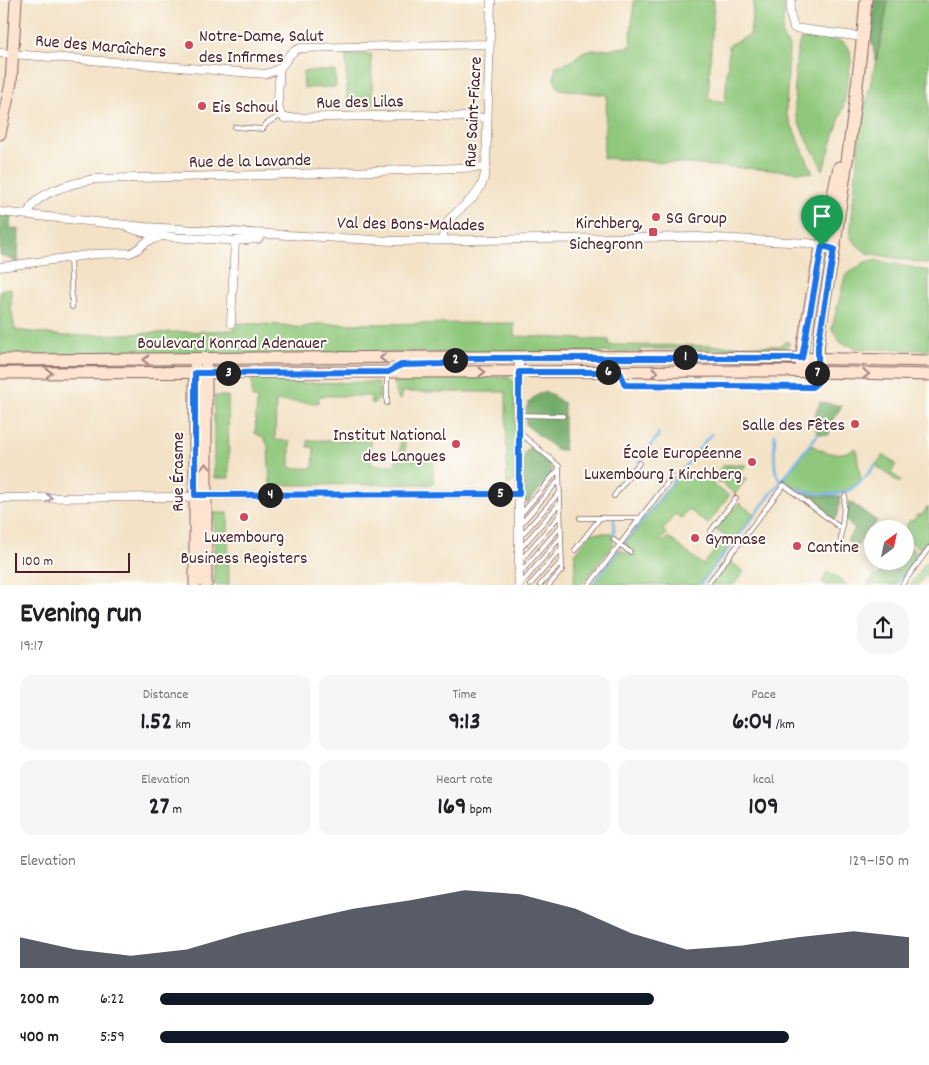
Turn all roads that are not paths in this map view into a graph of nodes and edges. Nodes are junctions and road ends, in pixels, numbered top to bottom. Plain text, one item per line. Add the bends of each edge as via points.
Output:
1 (16, 0) edge
2 (491, 0) edge
3 (791, 0) edge
4 (866, 0) edge
5 (863, 37) junction
6 (490, 44) junction
7 (0, 53) edge
8 (13, 53) junction
9 (279, 69) junction
10 (854, 103) junction
11 (281, 115) junction
12 (488, 118) junction
13 (236, 127) dead end
14 (0, 134) edge
15 (486, 167) junction
16 (0, 212) edge
17 (28, 214) junction
18 (120, 224) junction
19 (263, 233) junction
20 (162, 236) junction
21 (443, 239) junction
22 (235, 242) junction
23 (822, 246) junction
24 (834, 249) junction
25 (70, 256) junction
26 (0, 267) edge
27 (72, 307) dead end
28 (231, 323) dead end
29 (519, 357) junction
30 (464, 358) junction
31 (802, 358) junction
32 (818, 358) junction
33 (201, 359) junction
34 (0, 360) edge
35 (929, 361) edge
36 (388, 372) junction
37 (519, 372) junction
38 (620, 372) junction
39 (801, 372) junction
40 (0, 373) edge
41 (201, 373) junction
42 (817, 373) junction
43 (929, 376) edge
44 (387, 403) dead end
45 (519, 415) junction
46 (563, 416) dead end
47 (519, 432) junction
48 (639, 463) dead end
49 (559, 469) junction
50 (672, 478) dead end
51 (559, 480) junction
52 (560, 492) junction
53 (519, 494) junction
54 (199, 496) junction
55 (614, 496) dead end
56 (845, 496) dead end
57 (0, 498) edge
58 (736, 498) dead end
59 (560, 503) junction
60 (519, 515) junction
61 (560, 515) junction
62 (580, 518) dead end
63 (600, 518) junction
64 (640, 518) junction
65 (561, 526) junction
66 (519, 527) junction
67 (842, 530) junction
68 (710, 532) dead end
69 (561, 537) junction
70 (519, 539) junction
71 (614, 540) dead end
72 (620, 545) junction
73 (840, 547) dead end
74 (929, 548) edge
75 (562, 549) junction
76 (575, 550) dead end
77 (519, 551) junction
78 (630, 552) dead end
79 (562, 560) junction
80 (519, 563) junction
81 (519, 574) junction
82 (195, 585) edge
83 (206, 585) edge
84 (520, 585) edge
85 (530, 585) edge
86 (540, 585) edge
87 (549, 585) edge
88 (589, 585) edge
89 (707, 585) edge
90 (902, 585) edge

1 - 8 main road
2 - 6 street, Rue Saint-Fiacre
3 - 5 street via 794,28
4 - 5 main road
5 - 10 main road
6 - 9 street via 301,48 293,51
6 - 12 street, Rue Saint-Fiacre
7 - 8 street, Rue des Maraîchers
8 - 9 street, Rue des Maraîchers via 266,74
8 - 14 main road
9 - 11 street via 278,108
10 - 23 main road
10 - 24 main road
11 - 12 street, Rue des Lilas via 284,118 420,115
11 - 13 lane via 263,129
12 - 15 street, Rue Saint-Fiacre
15 - 17 street, Rue de la Lavande via 94,178 44,196 35,201
15 - 21 street, Rue Saint-Fiacre via 482,186 447,221
16 - 17 street, Val des Bons-Malades
17 - 18 street, Val des Bons-Malades
18 - 19 street, Val des Bons-Malades
18 - 20 street
19 - 21 street, Val des Bons-Malades via 392,240
19 - 22 street via 258,239
20 - 22 street
20 - 25 street via 136,251
21 - 23 street, Val des Bons-Malades via 698,237
22 - 28 street
23 - 24 main road
23 - 31 main road
24 - 32 main road
25 - 26 street
25 - 27 lane
29 - 30 main road, Boulevard Konrad Adenauer
29 - 31 main road, Boulevard Konrad Adenauer
29 - 37 street
30 -> 33 main road, Boulevard Konrad Adenauer
30 - 36 lane, Boulevard Konrad Adenauer via 442,364 401,365
31 - 32 main road, Boulevard Konrad Adenauer
31 - 39 main road
32 - 35 main road, Boulevard Konrad Adenauer
32 - 42 main road
33 -> 34 main road, Boulevard Konrad Adenauer
33 - 41 main road, Rue Érasme
36 -> 37 main road, Boulevard Konrad Adenauer
36 - 41 main road, Boulevard Konrad Adenauer
36 - 44 lane
37 - 38 main road, Boulevard Konrad Adenauer
37 - 45 street
38 -> 39 main road, Boulevard Konrad Adenauer
38 - 42 lane via 625,385 782,387 812,387 818,382
39 - 42 main road, Boulevard Konrad Adenauer
40 -> 41 main road, Boulevard Konrad Adenauer
41 - 54 main road, Rue Érasme
42 -> 43 main road, Boulevard Konrad Adenauer
45 - 46 lane
45 - 47 street
47 - 49 lane
47 - 53 street
48 - 55 lane
49 - 51 lane
49 - 60 lane
50 - 64 lane
51 - 52 lane
51 - 66 lane
52 - 59 lane
52 - 70 lane
53 - 54 street
53 - 60 street
57 -> 54 street
54 - 82 main road, Rue Érasme
54 - 83 main road, Rue Érasme
56 - 67 lane
58 - 68 lane
59 - 61 lane
59 - 77 lane
60 - 66 street
61 - 65 lane
61 - 80 lane
62 - 63 lane
63 - 64 lane
63 - 76 lane
64 - 72 lane
65 - 69 lane
65 - 81 lane
66 - 70 street
67 - 73 lane
67 - 89 lane via 784,485
69 - 75 lane
69 - 84 lane
70 - 77 street
71 - 72 lane
72 - 78 lane
72 - 88 lane
74 - 90 lane
75 - 79 lane
75 - 85 lane
77 - 80 street
79 - 86 lane
79 - 87 lane via 562,570
80 - 81 street
81 - 84 street

